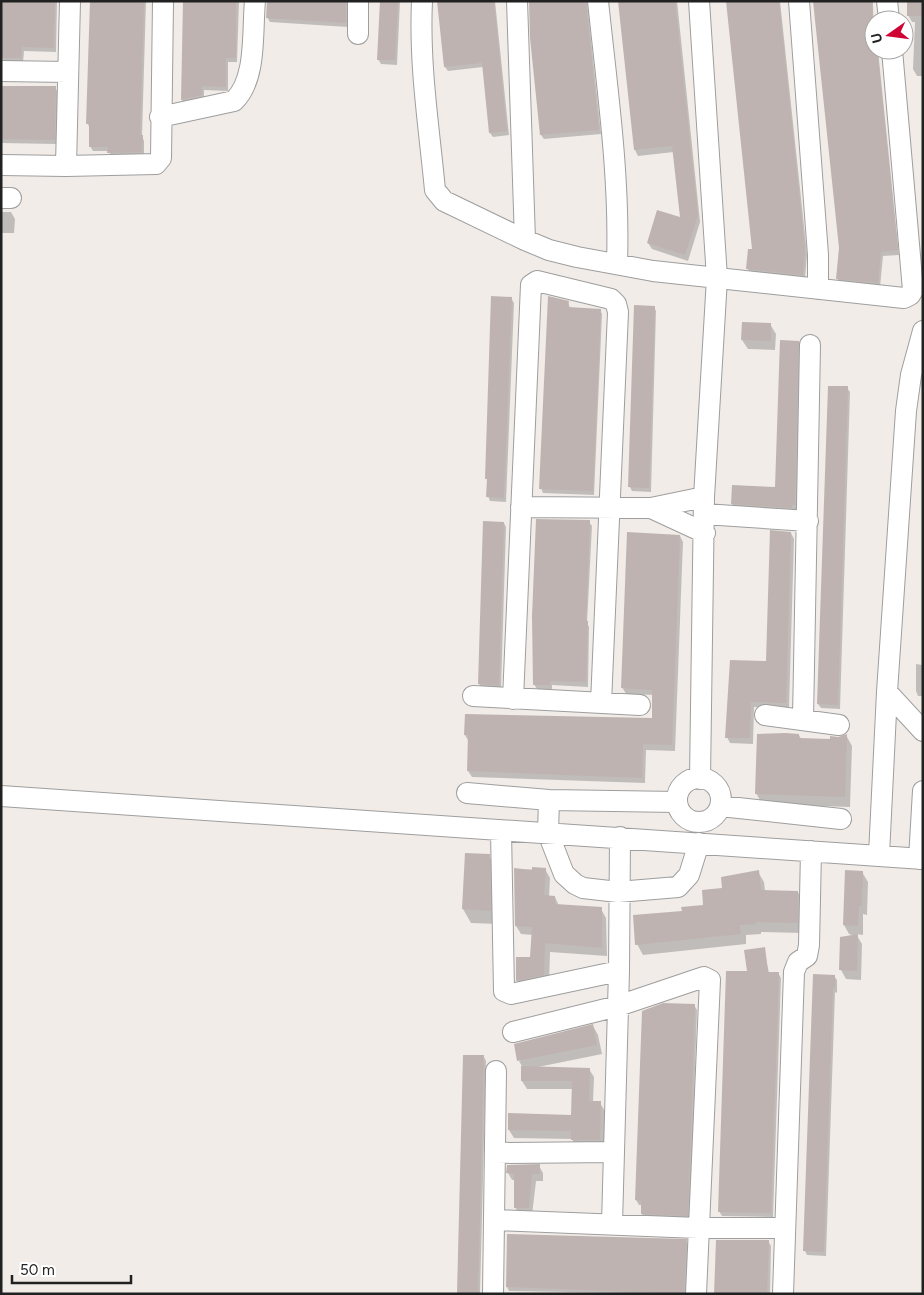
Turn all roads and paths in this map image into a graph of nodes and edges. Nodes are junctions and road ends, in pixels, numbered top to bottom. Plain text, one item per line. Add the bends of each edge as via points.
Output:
1 (70, 1) edge
2 (163, 1) edge
3 (254, 1) edge
4 (358, 1) edge
5 (422, 1) edge
6 (517, 1) edge
7 (598, 1) edge
8 (699, 1) edge
9 (799, 1) edge
10 (358, 34) dead end
11 (893, 60) edge
12 (1, 71) edge
13 (68, 72) junction
14 (160, 117) junction
15 (1, 165) edge
16 (66, 166) junction
17 (524, 240) junction
18 (617, 263) junction
19 (818, 289) junction
20 (717, 292) junction
21 (923, 331) edge
22 (810, 345) dead end
23 (521, 507) junction
24 (608, 508) junction
25 (651, 508) junction
26 (704, 515) junction
27 (808, 521) junction
28 (887, 692) junction
29 (473, 696) dead end
30 (514, 699) junction
31 (601, 703) junction
32 (640, 705) dead end
33 (766, 715) dead end
34 (803, 719) junction
35 (839, 725) dead end
36 (923, 731) edge
37 (700, 779) junction
38 (923, 791) edge
39 (467, 793) dead end
40 (1, 796) edge
41 (549, 800) junction
42 (679, 807) junction
43 (718, 810) junction
44 (840, 818) dead end
45 (501, 831) junction
46 (548, 833) junction
47 (620, 837) junction
48 (664, 840) junction
49 (699, 842) junction
50 (724, 845) junction
51 (811, 851) junction
52 (879, 855) junction
53 (921, 859) edge
54 (618, 892) junction
55 (619, 987) junction
56 (513, 1032) dead end
57 (496, 1071) dead end
58 (614, 1152) junction
59 (495, 1153) junction
60 (495, 1220) junction
61 (612, 1224) junction
62 (698, 1228) junction
63 (784, 1228) junction
64 (493, 1294) edge
65 (696, 1294) edge
66 (783, 1294) edge

1 - 13 street
2 - 14 street
3 - 14 street via 249,79 242,93 234,101
4 - 10 street
5 - 17 street via 420,39 436,190 444,201
6 - 17 street
7 - 18 street via 613,155
8 - 20 street
9 - 19 street
11 - 19 street via 913,290 904,298
12 - 13 street
13 - 16 street
14 - 16 street via 161,158 156,164
15 - 16 street
17 - 18 street via 549,250
18 - 20 street
19 - 20 street
20 - 26 street
21 - 28 street via 910,375 906,411
22 - 27 street
23 - 24 street
23 - 24 street via 531,285 537,281 611,299 616,304
23 - 30 street
24 - 25 street
24 - 31 street
25 - 26 street
25 - 26 street
26 - 27 street
26 - 37 street
27 - 34 street
28 - 36 street
28 - 52 street
29 - 30 street
30 - 31 street
31 - 32 street
33 - 34 street
34 - 35 street
37 - 42 street via 683,785
37 - 43 street via 714,784 721,798
38 - 53 street
39 - 41 street
40 - 45 street
41 - 42 street
41 - 46 street
42 - 43 street via 688,820 698,822 708,820
42 - 48 street via 668,824
43 - 44 street
43 - 50 street via 725,832
45 - 46 street
45 - 55 street via 504,991 511,994
46 - 47 street
46 - 54 street via 564,874 570,880 583,888
47 - 48 street
47 - 54 street
48 - 49 street
49 - 50 street
49 - 54 street via 689,875 678,887
50 - 51 street
51 - 52 street
51 - 63 street via 809,946 807,956 798,962 794,972
52 - 53 street
54 - 55 street
55 - 56 street
55 - 58 street
55 - 62 street via 704,977 711,982
57 - 59 street
58 - 59 street
58 - 61 street
59 - 60 street
60 - 61 street
60 - 64 street
61 - 62 street
62 - 63 street
62 - 65 street
63 - 66 street

